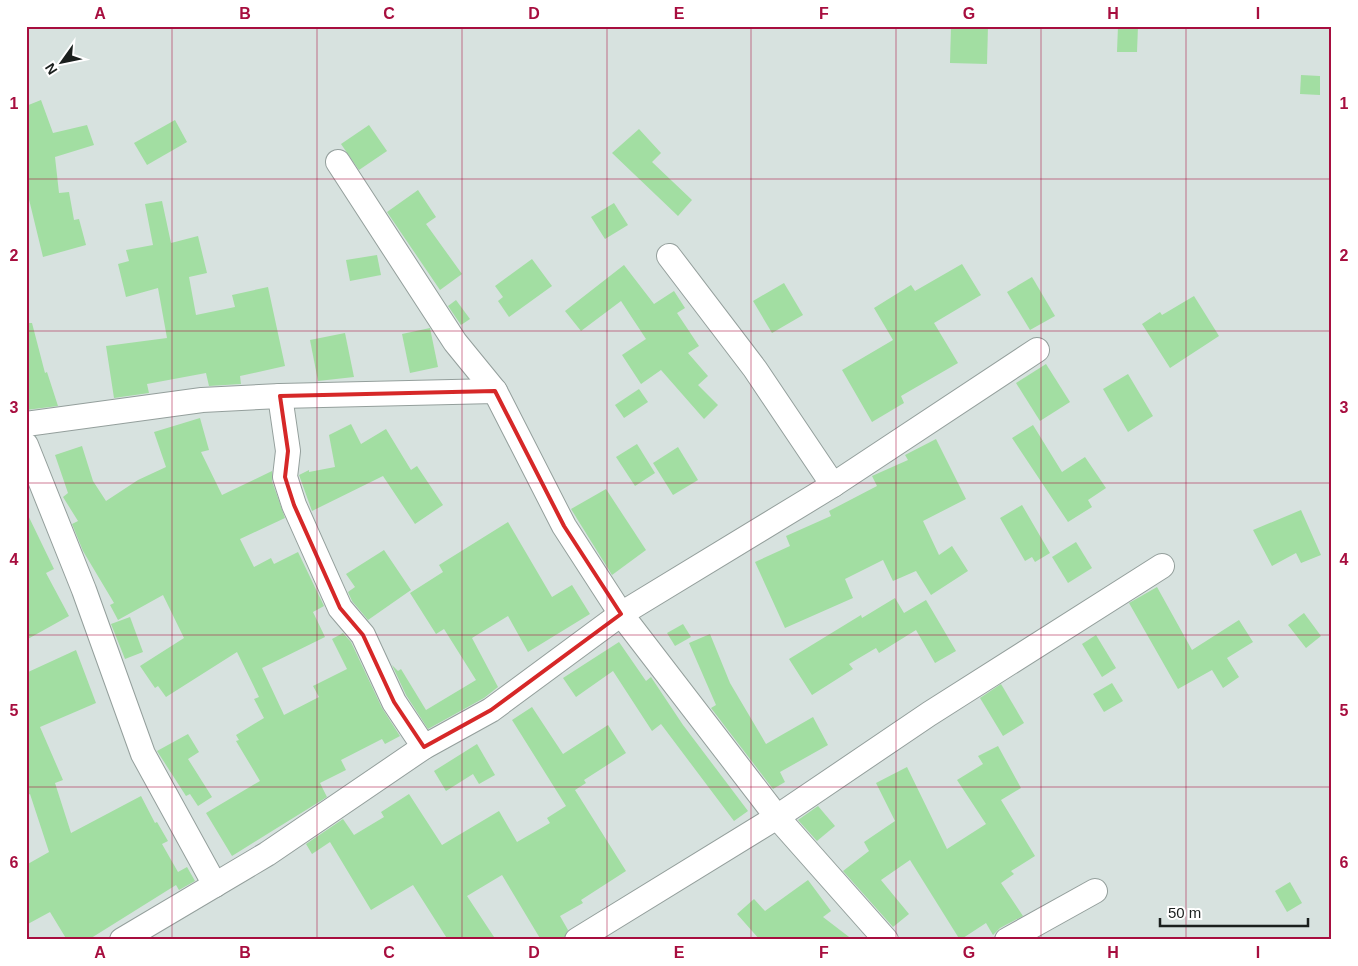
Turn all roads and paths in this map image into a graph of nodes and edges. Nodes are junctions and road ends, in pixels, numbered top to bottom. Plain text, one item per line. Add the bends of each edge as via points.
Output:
1 (338, 162) dead end
2 (668, 256) dead end
3 (1037, 350) dead end
4 (495, 391) junction
5 (280, 396) junction
6 (26, 424) edge
7 (26, 445) edge
8 (833, 485) junction
9 (1162, 566) dead end
10 (621, 614) junction
11 (424, 747) junction
12 (777, 817) junction
13 (215, 886) junction
14 (1095, 891) dead end
15 (122, 940) edge
16 (577, 940) edge
17 (886, 940) edge
18 (1007, 940) edge

1 - 4 street via 455,342
2 - 8 street via 755,368
3 - 8 street
4 - 5 street
4 - 10 street via 564,526
5 - 6 street via 202,400
5 - 11 street via 288,452 285,477 294,505 340,608 363,635 394,702
7 - 13 street via 84,590 143,754
8 - 10 street
9 - 12 street via 929,714
10 - 11 street via 491,710
10 - 12 street
11 - 13 street
12 - 16 street
12 - 17 street
13 - 15 street
14 - 18 street

